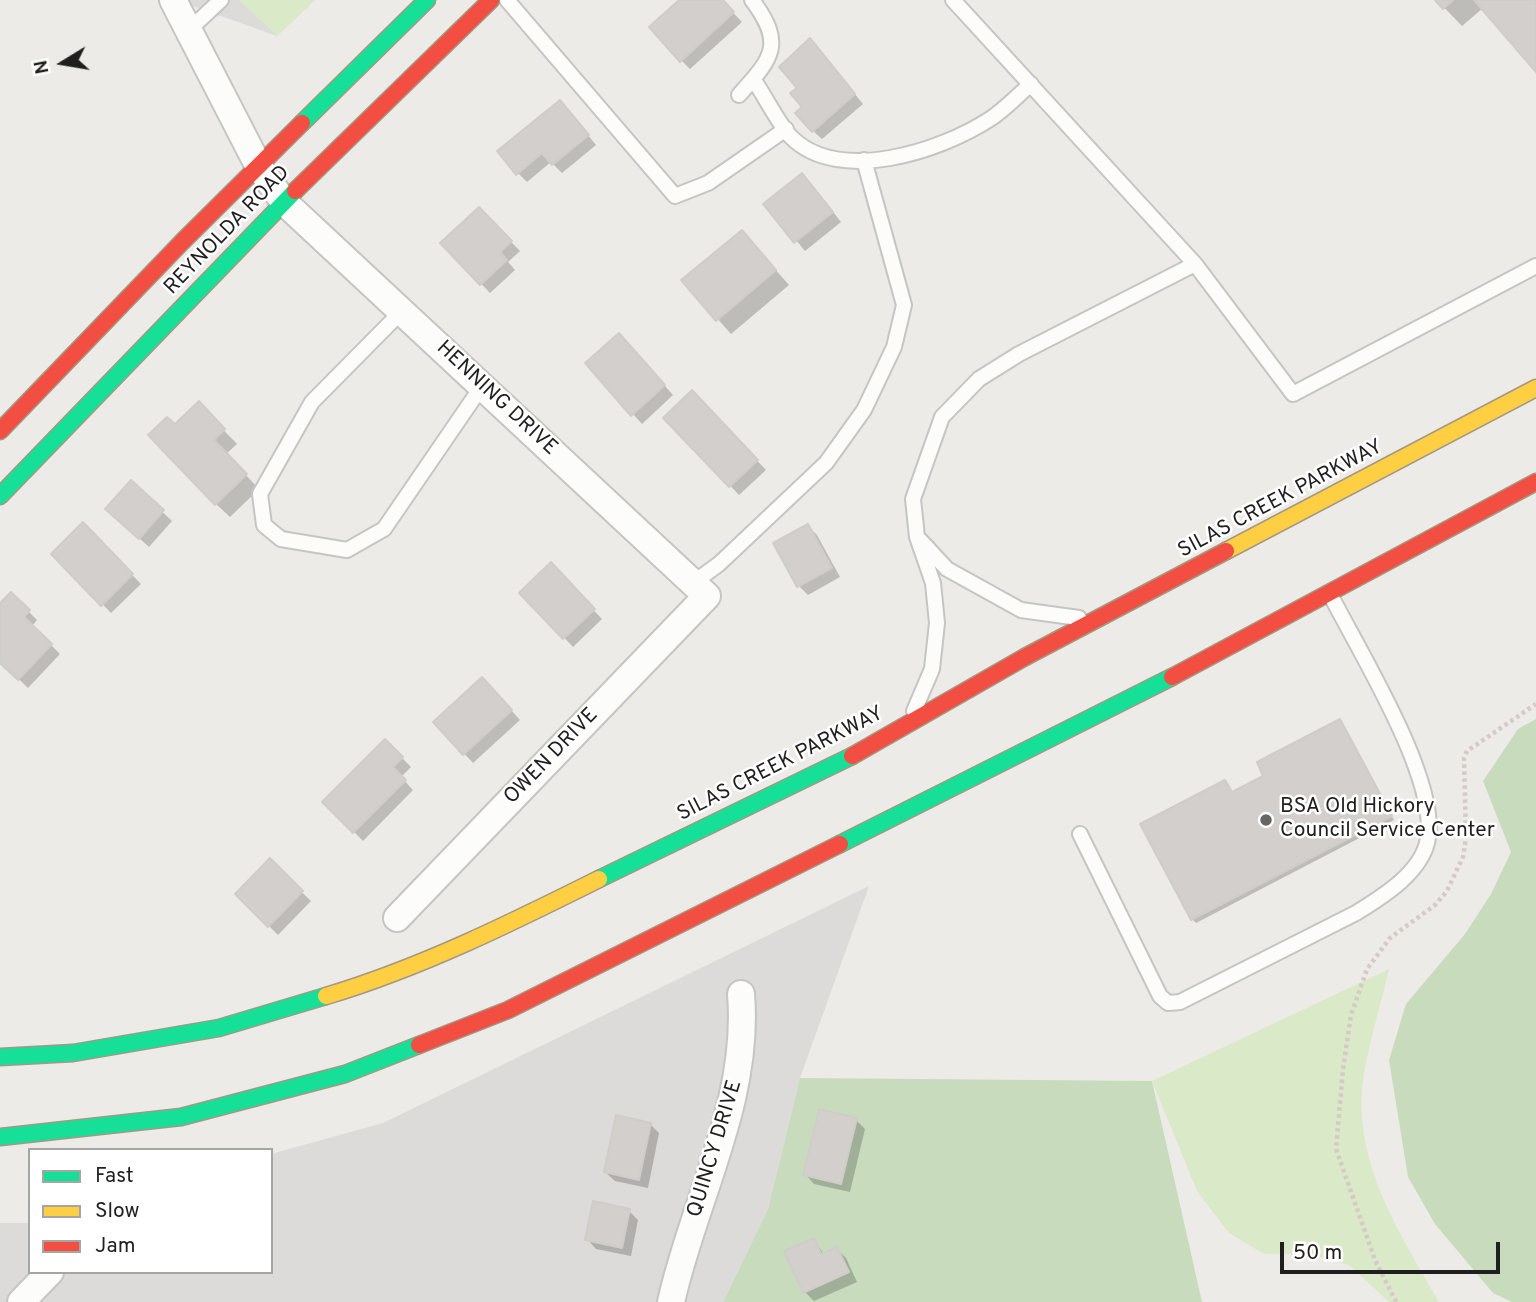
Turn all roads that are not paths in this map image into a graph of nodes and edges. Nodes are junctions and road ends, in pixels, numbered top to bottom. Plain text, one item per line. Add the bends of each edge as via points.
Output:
1 (173, 0) edge
2 (221, 0) edge
3 (427, 0) edge
4 (491, 0) edge
5 (508, 0) edge
6 (752, 0) edge
7 (953, 0) edge
8 (189, 30) junction
9 (753, 79) junction
10 (1031, 84) junction
11 (739, 95) dead end
12 (786, 130) junction
13 (864, 160) junction
14 (258, 167) junction
15 (284, 202) junction
16 (1195, 264) junction
17 (1536, 266) edge
18 (402, 311) junction
19 (482, 386) junction
20 (1536, 388) edge
21 (0, 431) edge
22 (1536, 482) edge
23 (0, 496) edge
24 (917, 537) junction
25 (700, 589) junction
26 (1329, 592) junction
27 (1097, 620) junction
28 (908, 725) junction
29 (1080, 834) dead end
30 (397, 918) dead end
31 (741, 994) dead end
32 (0, 1057) edge
33 (0, 1138) edge
34 (48, 1274) edge
35 (21, 1302) edge
36 (671, 1302) edge

1 - 8 street, HENNING DRIVE
2 - 8 lane
3 - 14 main road, REYNOLDA ROAD
4 - 15 main road, REYNOLDA ROAD
5 - 12 lane via 676,196 708,183
6 - 9 lane via 763,15 771,44 769,60
7 - 10 lane
8 - 14 street, HENNING DRIVE
9 - 11 lane
9 - 12 lane
10 - 13 lane via 991,118 945,144
10 - 16 lane
12 - 13 lane via 813,153 848,162
13 - 25 lane via 904,305 894,347 864,410 826,463 719,564
14 - 15 street, HENNING DRIVE
14 - 21 main road, REYNOLDA ROAD
15 - 18 street, HENNING DRIVE
15 - 23 main road, REYNOLDA ROAD
16 - 17 lane via 1293,394
16 - 24 lane via 979,379 942,417 913,499
18 - 19 street, HENNING DRIVE
18 - 19 lane via 312,402 260,494 264,525 281,540 346,550 384,529
19 - 25 street, HENNING DRIVE
20 - 27 main road, SILAS CREEK PARKWAY
22 - 26 main road
24 - 27 lane via 947,569 1021,610
24 - 28 lane via 933,583 937,623 932,669
25 - 30 street, OWEN DRIVE
26 - 29 lane via 1419,769 1428,802 1429,839 1406,875 1356,913 1180,1002 1168,1003 1160,996
26 - 33 main road via 1201,663 508,1010 345,1074 181,1117
27 - 28 main road, SILAS CREEK PARKWAY
28 - 32 main road, SILAS CREEK PARKWAY via 520,918 369,983 219,1028 73,1053
31 - 36 street, QUINCY DRIVE via 739,1073
34 - 35 street

